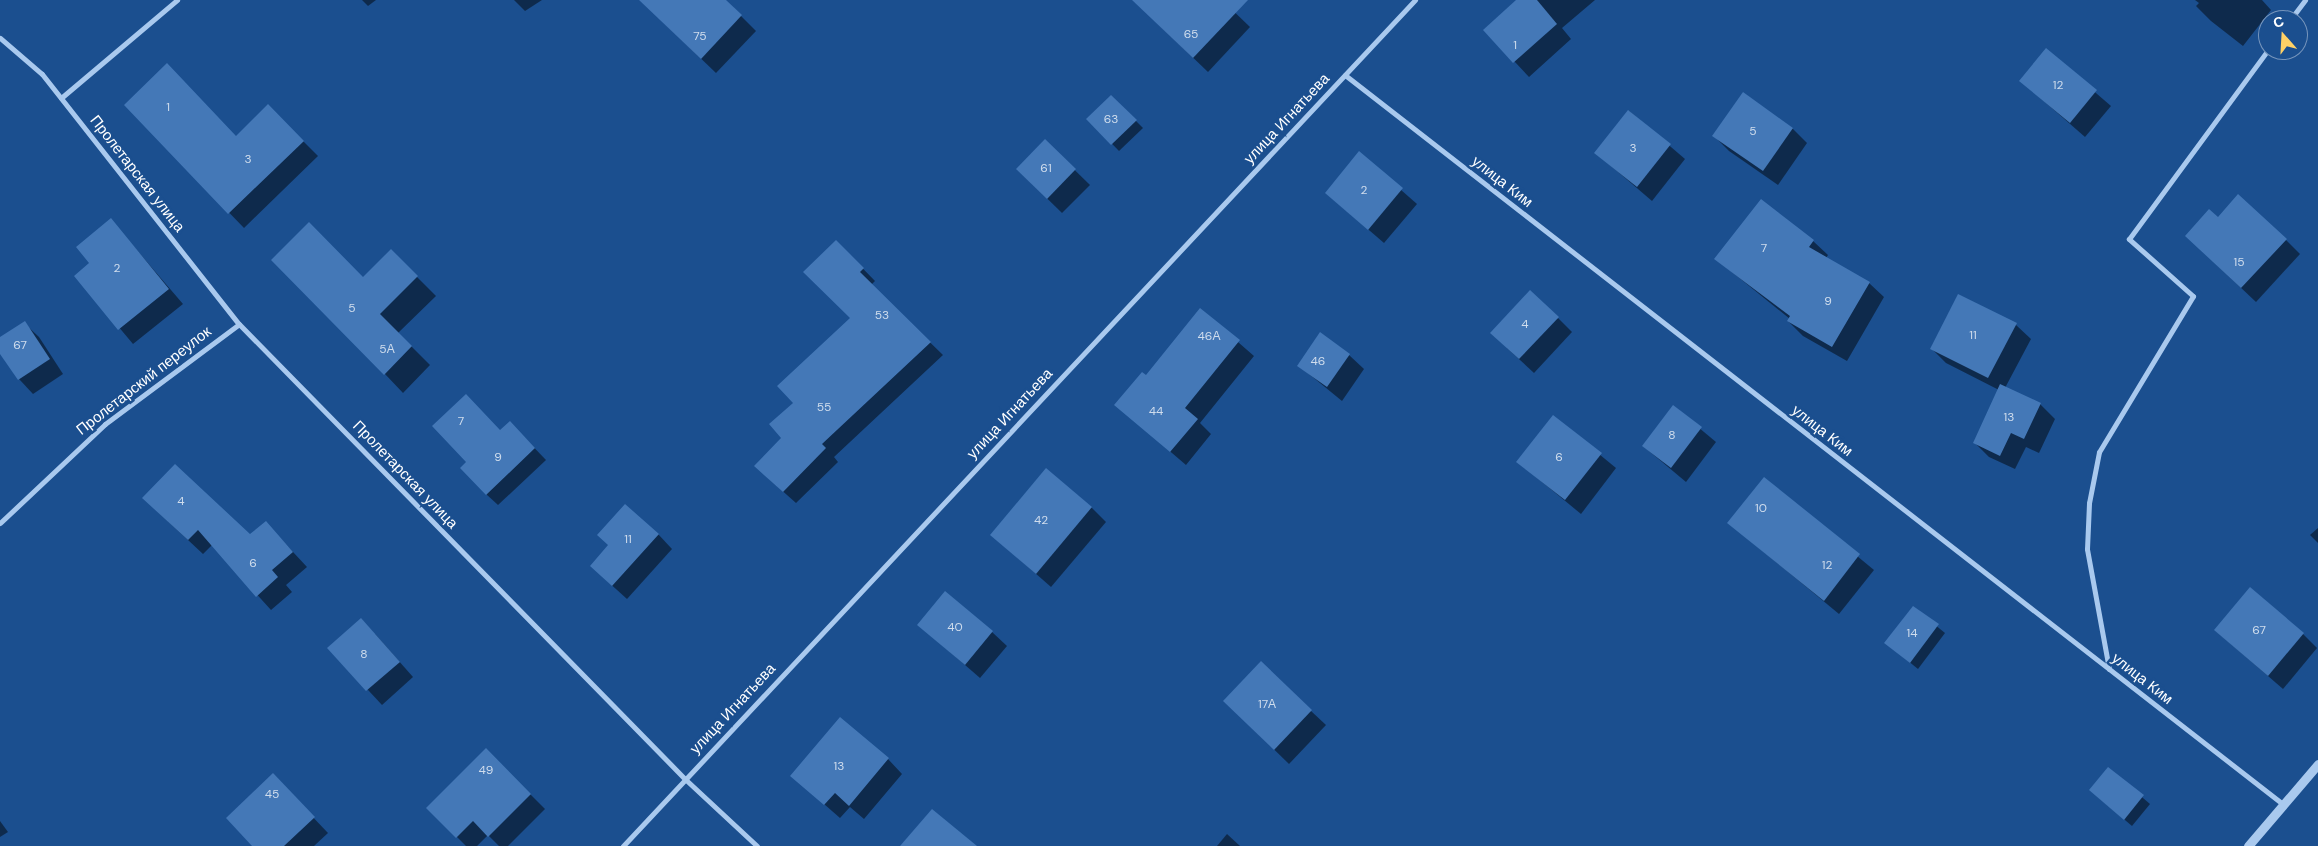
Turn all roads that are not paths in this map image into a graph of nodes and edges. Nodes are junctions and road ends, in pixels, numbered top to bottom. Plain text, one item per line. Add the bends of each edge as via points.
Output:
1 (177, 0) edge
2 (1415, 0) edge
3 (0, 38) edge
4 (2261, 60) edge
5 (1344, 75) junction
6 (61, 98) junction
7 (239, 324) junction
8 (0, 523) edge
9 (2109, 669) junction
10 (2318, 764) edge
11 (685, 779) junction
12 (2284, 806) junction
13 (623, 846) edge
14 (757, 846) edge
15 (2248, 846) edge

1 - 6 street
2 - 5 street, улица Игнатьева
3 - 6 street, Пролетарская улица via 42,74
4 - 9 street via 2130,239 2193,296 2099,452 2089,503 2087,549
5 - 9 street, улица Ким
5 - 11 street, улица Игнатьева
6 - 7 street, Пролетарская улица
7 - 8 street, Пролетарский переулок via 105,424
7 - 11 street, Пролетарская улица
9 - 12 street, улица Ким
10 - 12 street
11 - 13 street, улица Игнатьева
11 - 14 street, Пролетарская улица
12 - 15 street

